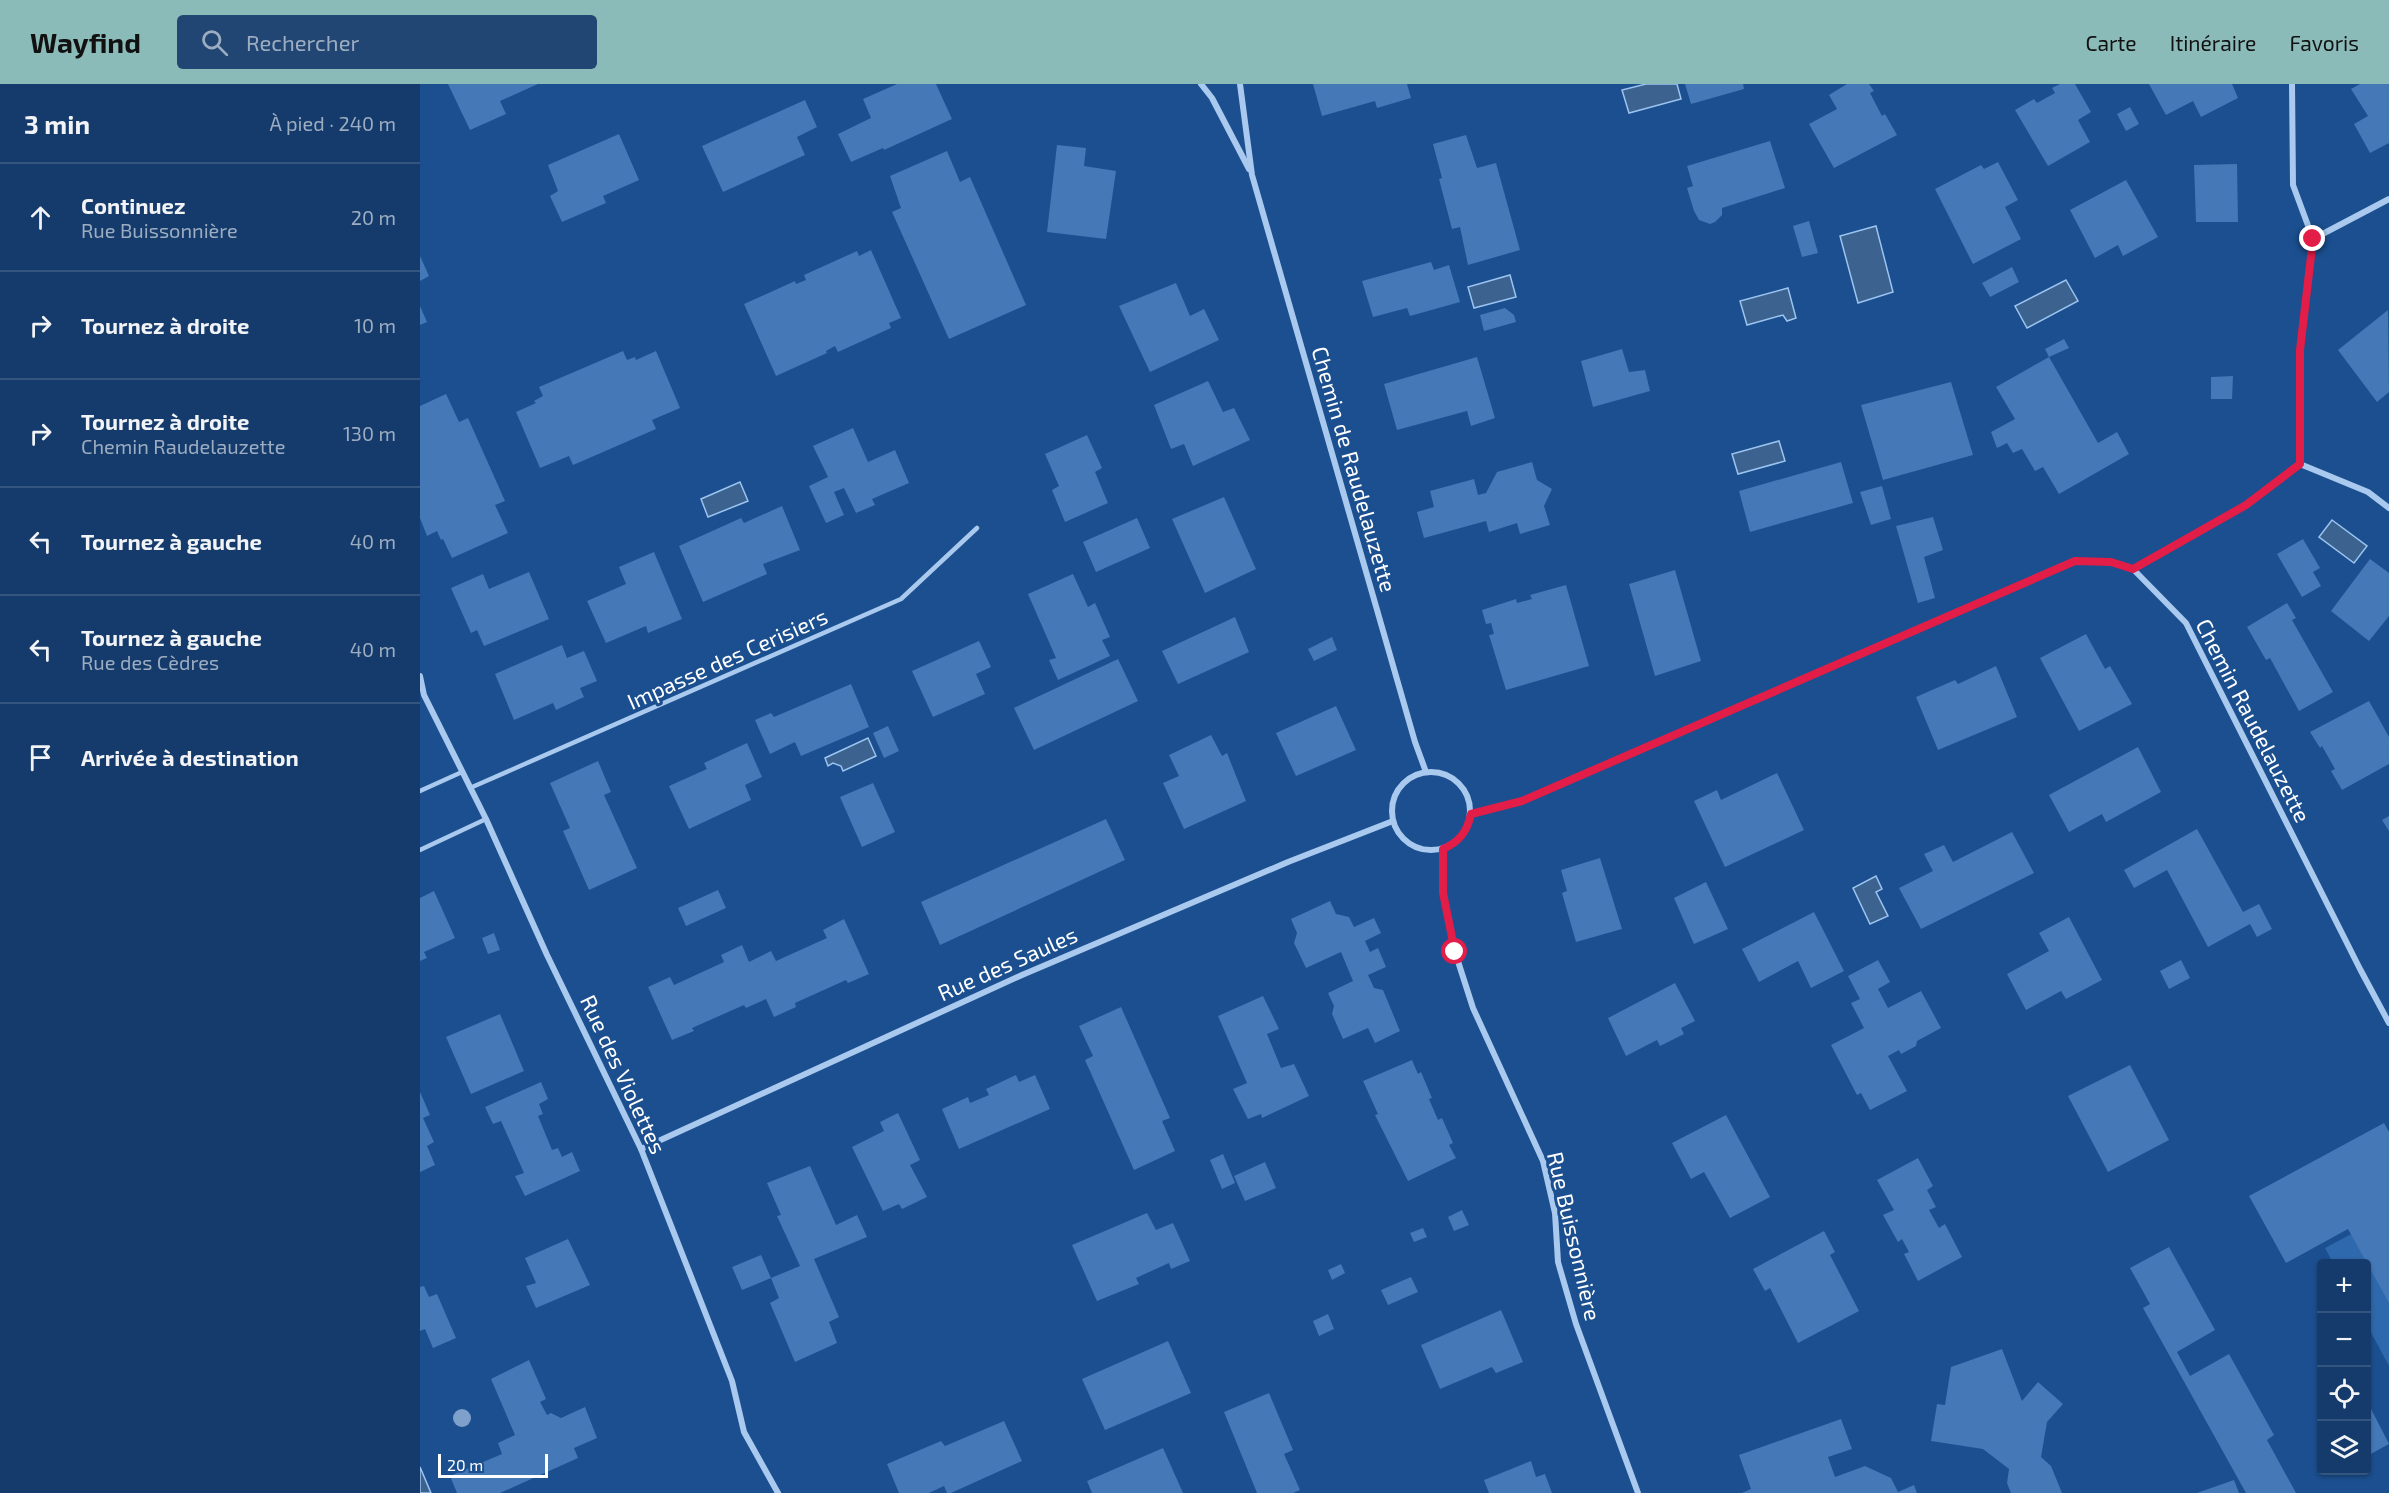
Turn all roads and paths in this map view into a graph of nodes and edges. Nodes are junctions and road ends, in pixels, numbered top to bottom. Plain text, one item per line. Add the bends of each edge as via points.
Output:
1 (1202, 84) edge
2 (1240, 84) edge
3 (2292, 84) edge
4 (1252, 175) junction
5 (2389, 199) edge
6 (2313, 239) junction
7 (2300, 464) junction
8 (2389, 508) edge
9 (977, 528) dead end
10 (2133, 569) junction
11 (420, 676) edge
12 (462, 772) junction
13 (1426, 772) junction
14 (470, 788) junction
15 (420, 792) edge
16 (1471, 814) junction
17 (486, 819) junction
18 (1393, 821) junction
19 (1443, 849) junction
20 (420, 850) edge
21 (2389, 1023) edge
22 (641, 1149) junction
23 (778, 1493) edge
24 (1638, 1493) edge

1 - 4 street, Chemin de Raudelauzette
2 - 4 street, Chemin de Raudelauzette
3 - 6 street via 2293,185
4 - 13 street, Chemin de Raudelauzette
5 - 6 street
6 - 7 street via 2300,350
7 - 8 street via 2368,492
7 - 10 street via 2246,505
9 - 14 lane, Impasse des Cerisiers via 901,600
10 - 16 street via 2111,562 2075,561 1522,801
10 - 21 street, Chemin Raudelauzette via 2186,623
11 - 12 street, Rue des Violettes via 424,695
12 - 14 street, Rue des Violettes
12 - 15 lane
13 - 16 street via 1443,773 1459,783 1468,796
13 - 18 street via 1400,787 1392,807
14 - 17 street, Rue des Violettes
16 - 19 street via 1460,839
17 - 20 lane
17 - 22 street, Rue des Violettes
18 - 19 street via 1408,843 1423,850
18 - 22 street, Rue des Saules via 1033,970
19 - 24 street, Rue Buissonnière via 1443,893 1455,952 1473,1008 1543,1161 1555,1213 1558,1262 1576,1324
22 - 23 street, Rue des Violettes via 732,1381 744,1432

